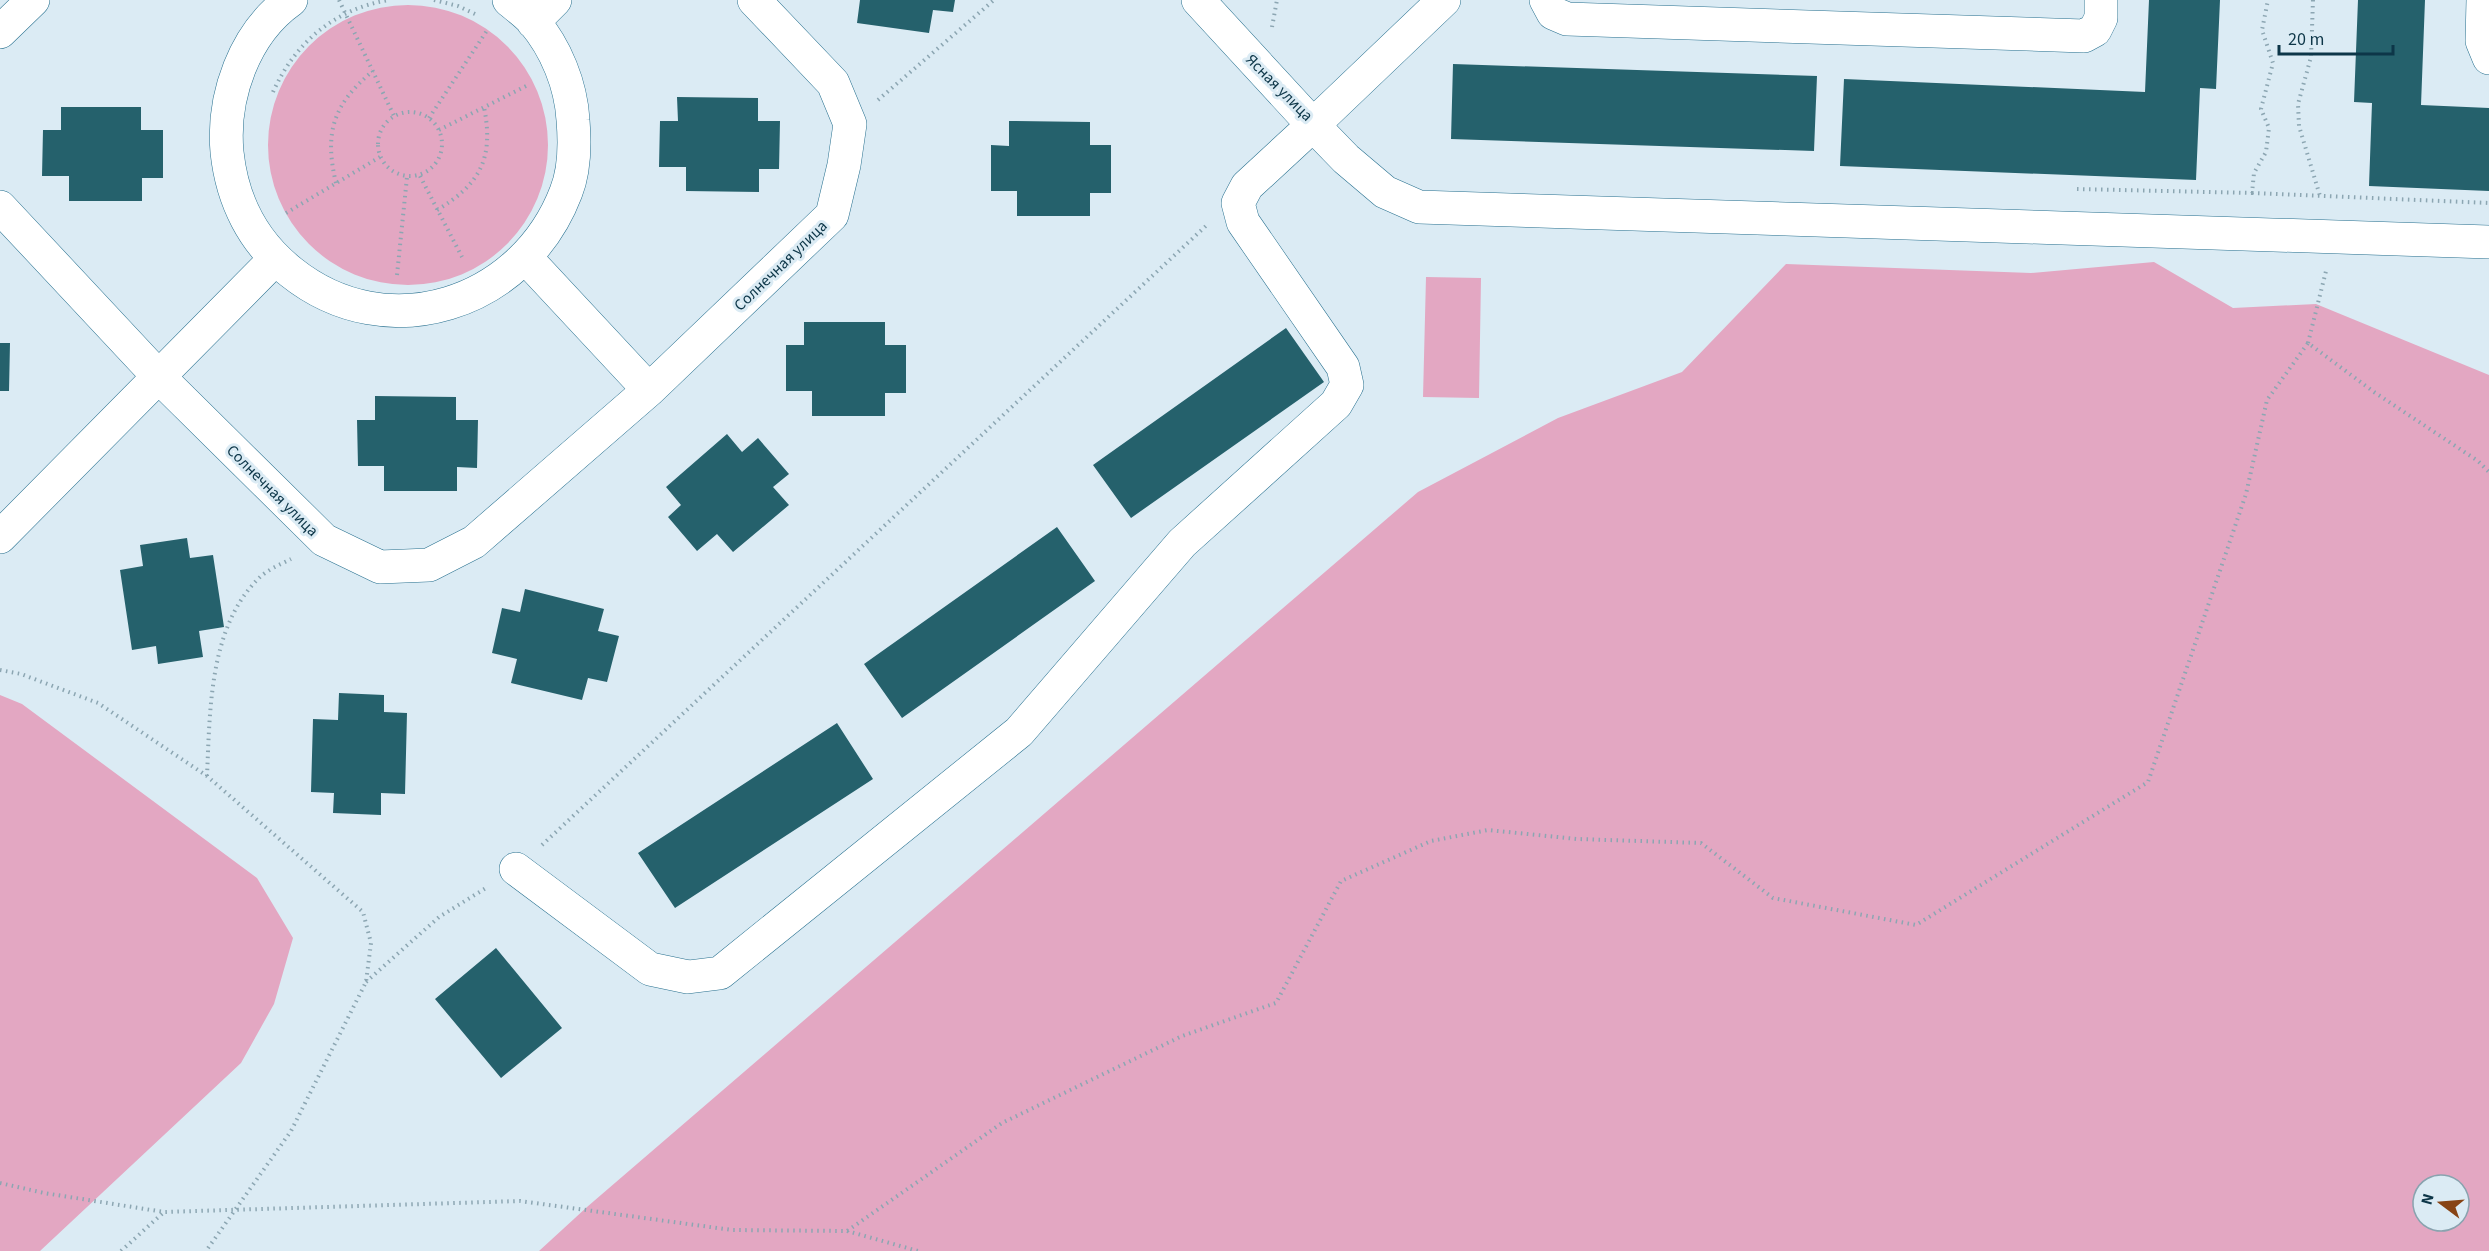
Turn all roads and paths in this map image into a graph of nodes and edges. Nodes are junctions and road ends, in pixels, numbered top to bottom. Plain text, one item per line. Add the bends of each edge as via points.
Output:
1 (33, 0) edge
2 (339, 0) edge
3 (388, 0) edge
4 (434, 0) edge
5 (754, 0) edge
6 (994, 0) edge
7 (1198, 0) edge
8 (1277, 0) edge
9 (1444, 0) edge
10 (1546, 0) edge
11 (2101, 0) edge
12 (2268, 0) edge
13 (2313, 0) edge
14 (2483, 0) edge
15 (283, 2) edge
16 (544, 11) edge
17 (345, 13) junction
18 (495, 14) edge
19 (1271, 30) dead end
20 (0, 32) edge
21 (2489, 58) edge
22 (561, 68) junction
23 (373, 71) junction
24 (271, 96) dead end
25 (484, 107) junction
26 (394, 116) junction
27 (429, 118) junction
28 (850, 124) junction
29 (1313, 124) junction
30 (439, 130) junction
31 (380, 157) junction
32 (420, 176) junction
33 (407, 177) junction
34 (336, 183) junction
35 (2074, 189) dead end
36 (2252, 193) junction
37 (2320, 196) junction
38 (1238, 203) junction
39 (2489, 203) edge
40 (0, 207) edge
41 (437, 210) junction
42 (255, 232) junction
43 (2335, 237) junction
44 (2489, 242) edge
45 (525, 257) junction
46 (275, 259) junction
47 (482, 291) junction
48 (395, 312) junction
49 (2308, 343) junction
50 (159, 377) junction
51 (649, 390) junction
52 (2489, 472) edge
53 (0, 537) edge
54 (324, 540) junction
55 (0, 670) edge
56 (207, 776) junction
57 (516, 869) junction
58 (366, 982) junction
59 (0, 1183) edge
60 (235, 1209) junction
61 (164, 1212) junction
62 (847, 1231) junction
63 (121, 1251) edge
64 (206, 1251) edge
65 (918, 1251) edge

1 - 20 street
2 - 17 path
3 - 17 path
4 - 18 path
5 - 28 street via 833,83
6 - 28 path
7 - 29 street, Ясная улица
8 - 19 path
9 - 29 street, Ясная улица
10 - 11 street via 1553,13 1567,19 2084,36 2095,30
12 - 36 path via 2262,30 2272,63 2261,109 2269,129 2266,153 2254,173
13 - 37 path via 2311,57 2298,104 2299,126
14 - 21 street via 2482,41
15 - 42 street via 252,42 232,85 225,131 229,178 246,221
16 - 18 street
16 - 22 street
17 - 23 path
17 - 24 path via 321,27 300,47
18 - 27 path
22 - 25 path
22 - 45 street via 572,102 575,147 567,191 547,231
23 - 26 path
23 - 34 path via 353,87 333,124 330,158
25 - 30 path
25 - 41 path via 489,131 486,156 475,179 459,197
26 - 27 path via 406,112
26 - 31 path via 379,134
27 - 30 path
28 - 51 street, Солнечная улица via 832,215
29 - 38 street via 1247,186
29 - 43 street via 1385,192 1419,207
30 - 32 path via 442,150 438,161
31 - 33 path via 386,167
31 - 34 path
32 - 33 path
32 - 41 path
33 - 48 path
34 - 42 path
35 - 36 path
36 - 37 path
37 - 39 path
38 - 57 path via 1212,220
38 - 57 street via 1243,222 1342,367 1347,385 1336,404 1182,543 1019,732 720,973 688,977 650,969
40 - 50 street, Солнечная улица
41 - 47 path
42 - 46 street
43 - 44 street
43 - 49 path
45 - 47 street
45 - 51 street
46 - 48 street via 320,291 350,304
46 - 50 street
47 - 48 street via 440,307
49 - 52 path
49 - 62 path via 2267,400 2246,494 2148,782 1946,907 1916,925 1773,898 1701,843 1488,830 1431,841 1341,881 1276,1003 1182,1036 1002,1123
50 - 53 street
50 - 54 street, Солнечная улица
51 - 54 street, Солнечная улица via 474,542 429,565 380,567
54 - 56 path via 260,576 231,615 211,689
55 - 56 path via 98,703
56 - 58 path via 363,912 371,943
57 - 58 path via 439,917
58 - 60 path via 291,1131
59 - 61 path
60 - 61 path
60 - 62 path via 520,1201 732,1230
60 - 64 path
61 - 63 path
62 - 65 path

